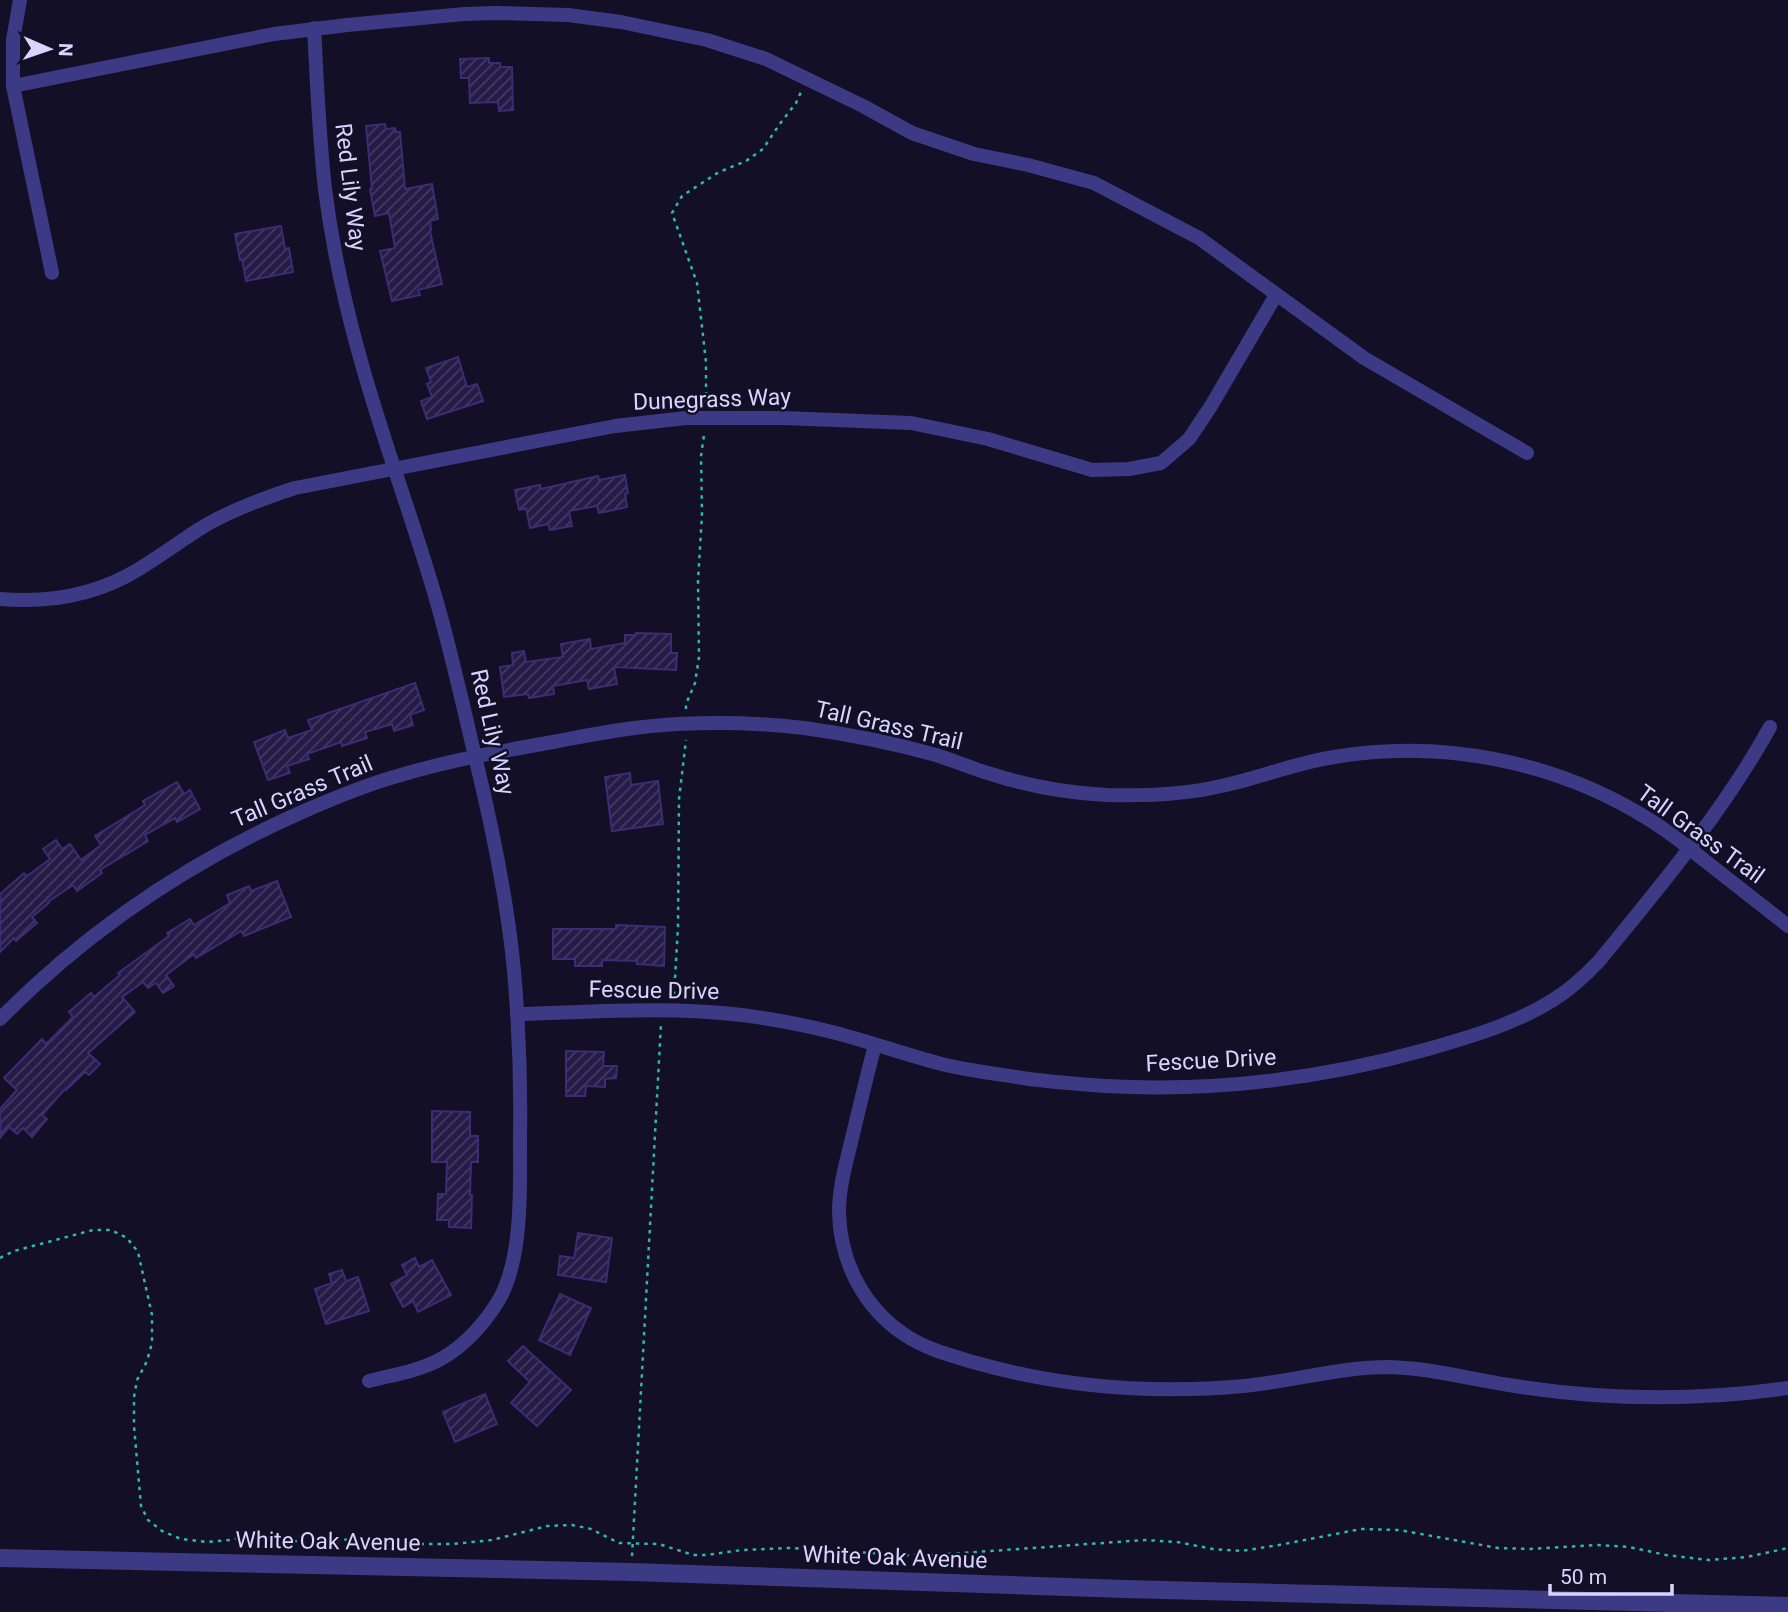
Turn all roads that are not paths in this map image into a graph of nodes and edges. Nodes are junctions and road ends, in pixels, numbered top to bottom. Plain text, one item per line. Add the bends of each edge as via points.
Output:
1 (20, 0) edge
2 (314, 28) junction
3 (13, 86) junction
4 (52, 273) dead end
5 (1276, 295) junction
6 (1527, 453) dead end
7 (395, 467) junction
8 (0, 599) edge
9 (1770, 727) dead end
10 (476, 757) junction
11 (1690, 849) junction
12 (1788, 926) edge
13 (517, 1014) junction
14 (0, 1019) edge
15 (875, 1045) junction
16 (369, 1381) dead end
17 (1788, 1388) edge
18 (0, 1558) edge
19 (1788, 1606) edge

1 - 3 street via 13,40
2 - 3 street
2 - 5 street via 497,13 568,15 707,40 766,59 912,133 974,154 1094,183 1199,238
2 - 7 street, Red Lily Way via 322,160 338,269
3 - 4 street
5 - 6 street via 1364,358
5 - 7 street, Dunegrass Way via 1189,439 1161,463 1092,470 988,439 911,423 686,418 615,426
7 - 8 street, Dunegrass Way via 295,488 249,504 197,530 138,570 100,587 51,599
7 - 10 street, Red Lily Way via 454,663
9 - 11 street, Fescue Drive
10 - 11 street, Tall Grass Trail via 587,736 686,724 759,724 834,732 910,748 1018,782 1104,795 1218,787 1330,758 1419,750 1522,765 1568,779 1649,819
10 - 13 street, Red Lily Way via 503,890
10 - 14 street, Tall Grass Trail via 363,787 215,855 91,937
11 - 12 street, Tall Grass Trail
11 - 15 street, Fescue Drive via 1600,960 1569,989 1497,1027 1396,1058 1282,1080 1177,1088 1020,1078 940,1064
13 - 15 street, Fescue Drive via 708,1012 775,1020
13 - 16 street, Red Lily Way via 518,1208 505,1287 483,1322 451,1353
15 - 17 street via 842,1180 842,1240 849,1266 868,1300 897,1329 929,1348 998,1370 1082,1384 1150,1388 1245,1386 1370,1367 1436,1371 1600,1395 1694,1396
18 - 19 street, White Oak Avenue

